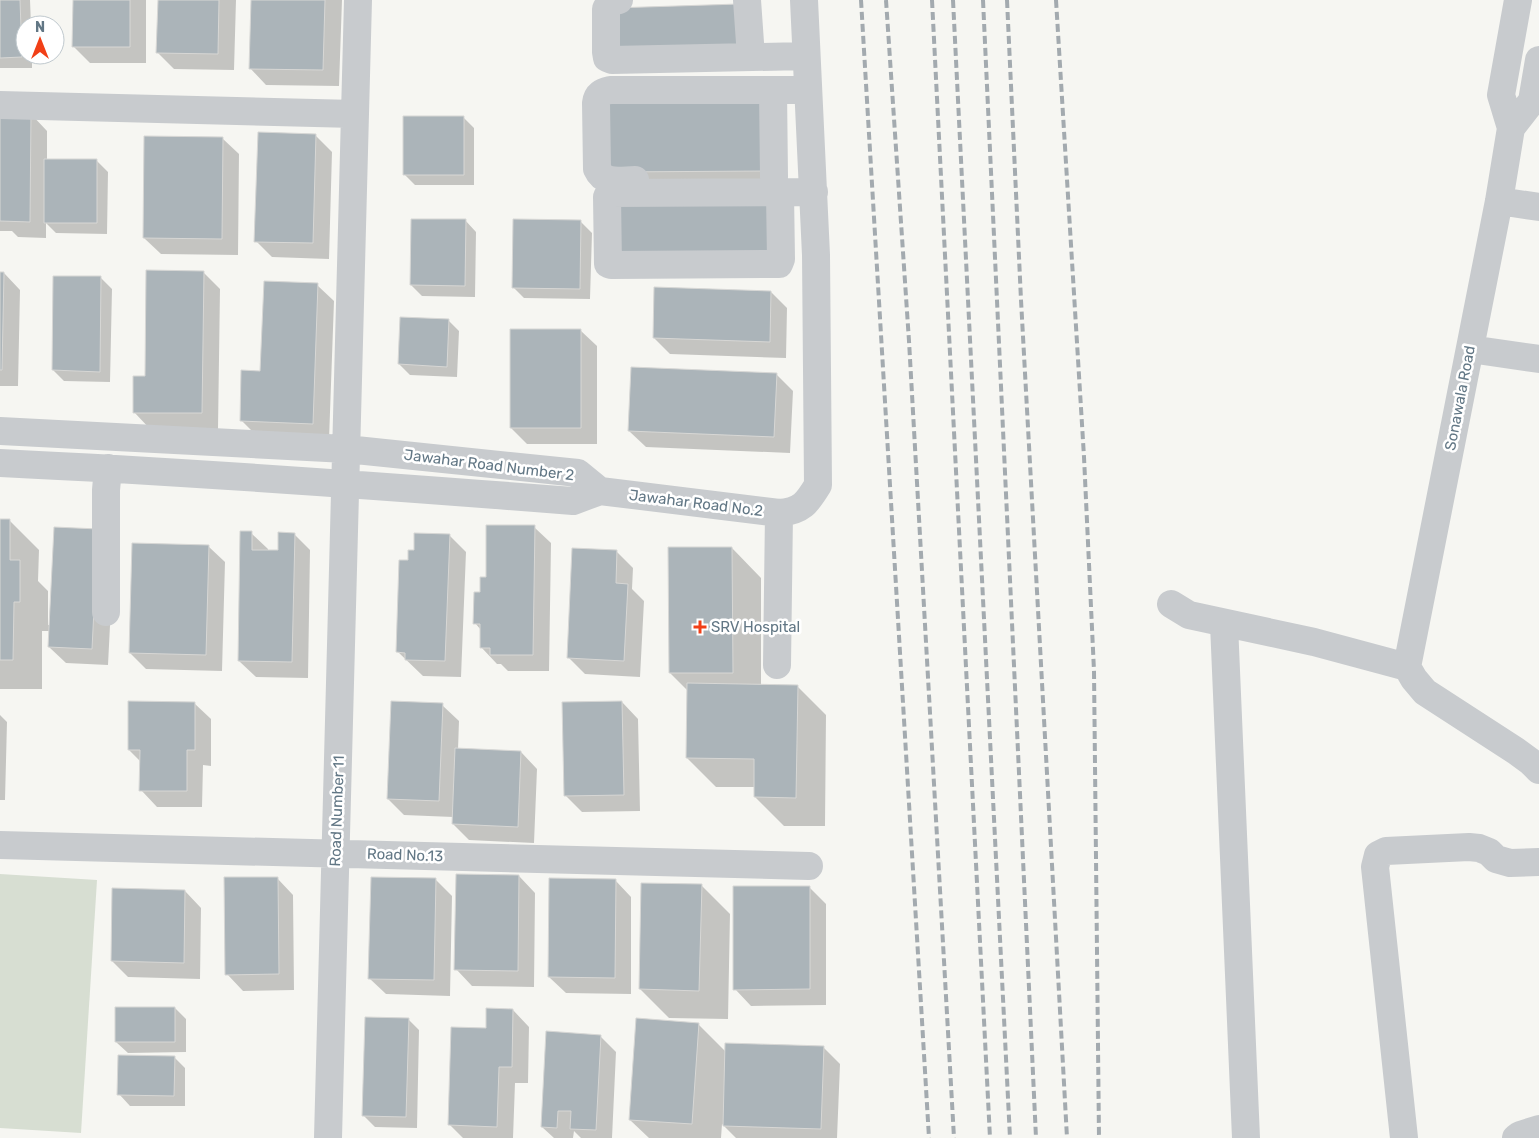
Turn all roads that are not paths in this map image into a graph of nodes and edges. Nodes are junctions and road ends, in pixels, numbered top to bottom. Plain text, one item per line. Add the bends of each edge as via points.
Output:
1 (358, 0) edge
2 (619, 0) edge
3 (746, 0) edge
4 (804, 0) edge
5 (1518, 0) edge
6 (806, 56) junction
7 (751, 57) junction
8 (1539, 60) edge
9 (773, 90) junction
10 (807, 90) junction
11 (0, 105) edge
12 (355, 114) junction
13 (1511, 128) junction
14 (814, 184) junction
15 (777, 185) junction
16 (1499, 201) junction
17 (1539, 206) edge
18 (781, 255) junction
19 (816, 255) junction
20 (1470, 349) junction
21 (1539, 358) edge
22 (0, 431) edge
23 (346, 449) junction
24 (0, 462) edge
25 (108, 468) junction
26 (346, 484) junction
27 (600, 491) junction
28 (786, 512) junction
29 (1171, 604) dead end
30 (106, 612) dead end
31 (1220, 623) junction
32 (777, 665) dead end
33 (1407, 668) junction
34 (1539, 770) edge
35 (0, 845) edge
36 (336, 854) junction
37 (1539, 862) edge
38 (809, 866) dead end
39 (1539, 1129) edge
40 (328, 1138) edge
41 (1246, 1138) edge
42 (1404, 1138) edge
43 (1516, 1138) edge

1 - 12 street, Road Number 11
2 - 7 street via 610,2 606,9 607,58
3 - 7 street
4 - 6 street
5 - 13 street, Sonawala Road via 1501,95
6 - 7 street
6 - 10 street
8 - 13 street, Sonawala Road via 1532,101
9 - 10 street
9 - 15 street
9 - 15 street via 602,92 596,103 598,169 606,180
10 - 14 street
11 - 12 street
12 - 23 street, Road Number 11
13 - 16 street, Sonawala Road
14 - 15 street
14 - 19 street
15 - 18 street
15 - 18 street via 609,193 608,261 610,266 779,264
16 - 17 street
16 - 20 street, Sonawala Road
18 - 19 street
19 - 28 street via 818,485 809,501
20 - 21 street
20 - 33 street, Sonawala Road
22 - 23 street, Jawahar Road Number 2
23 - 26 street, Road Number 11
23 - 27 street, Jawahar Road Number 2 via 578,473
24 - 25 street
25 - 26 street, Jawahar Road Number 2
25 - 30 street
26 - 27 street, Jawahar Road Number 2 via 573,501
26 - 36 street, Road Number 11
27 - 28 street, Jawahar Road No.2
28 - 32 street
29 - 31 street via 1189,615
31 - 33 street via 1314,642
31 - 41 street
33 - 34 street via 1425,692 1516,751
35 - 36 street, Road No.13
36 - 38 street, Road No.13
36 - 40 street, Road Number 11
37 - 42 street via 1510,863 1496,859 1484,850 1469,848 1386,851 1378,855 1375,866
39 - 43 street

